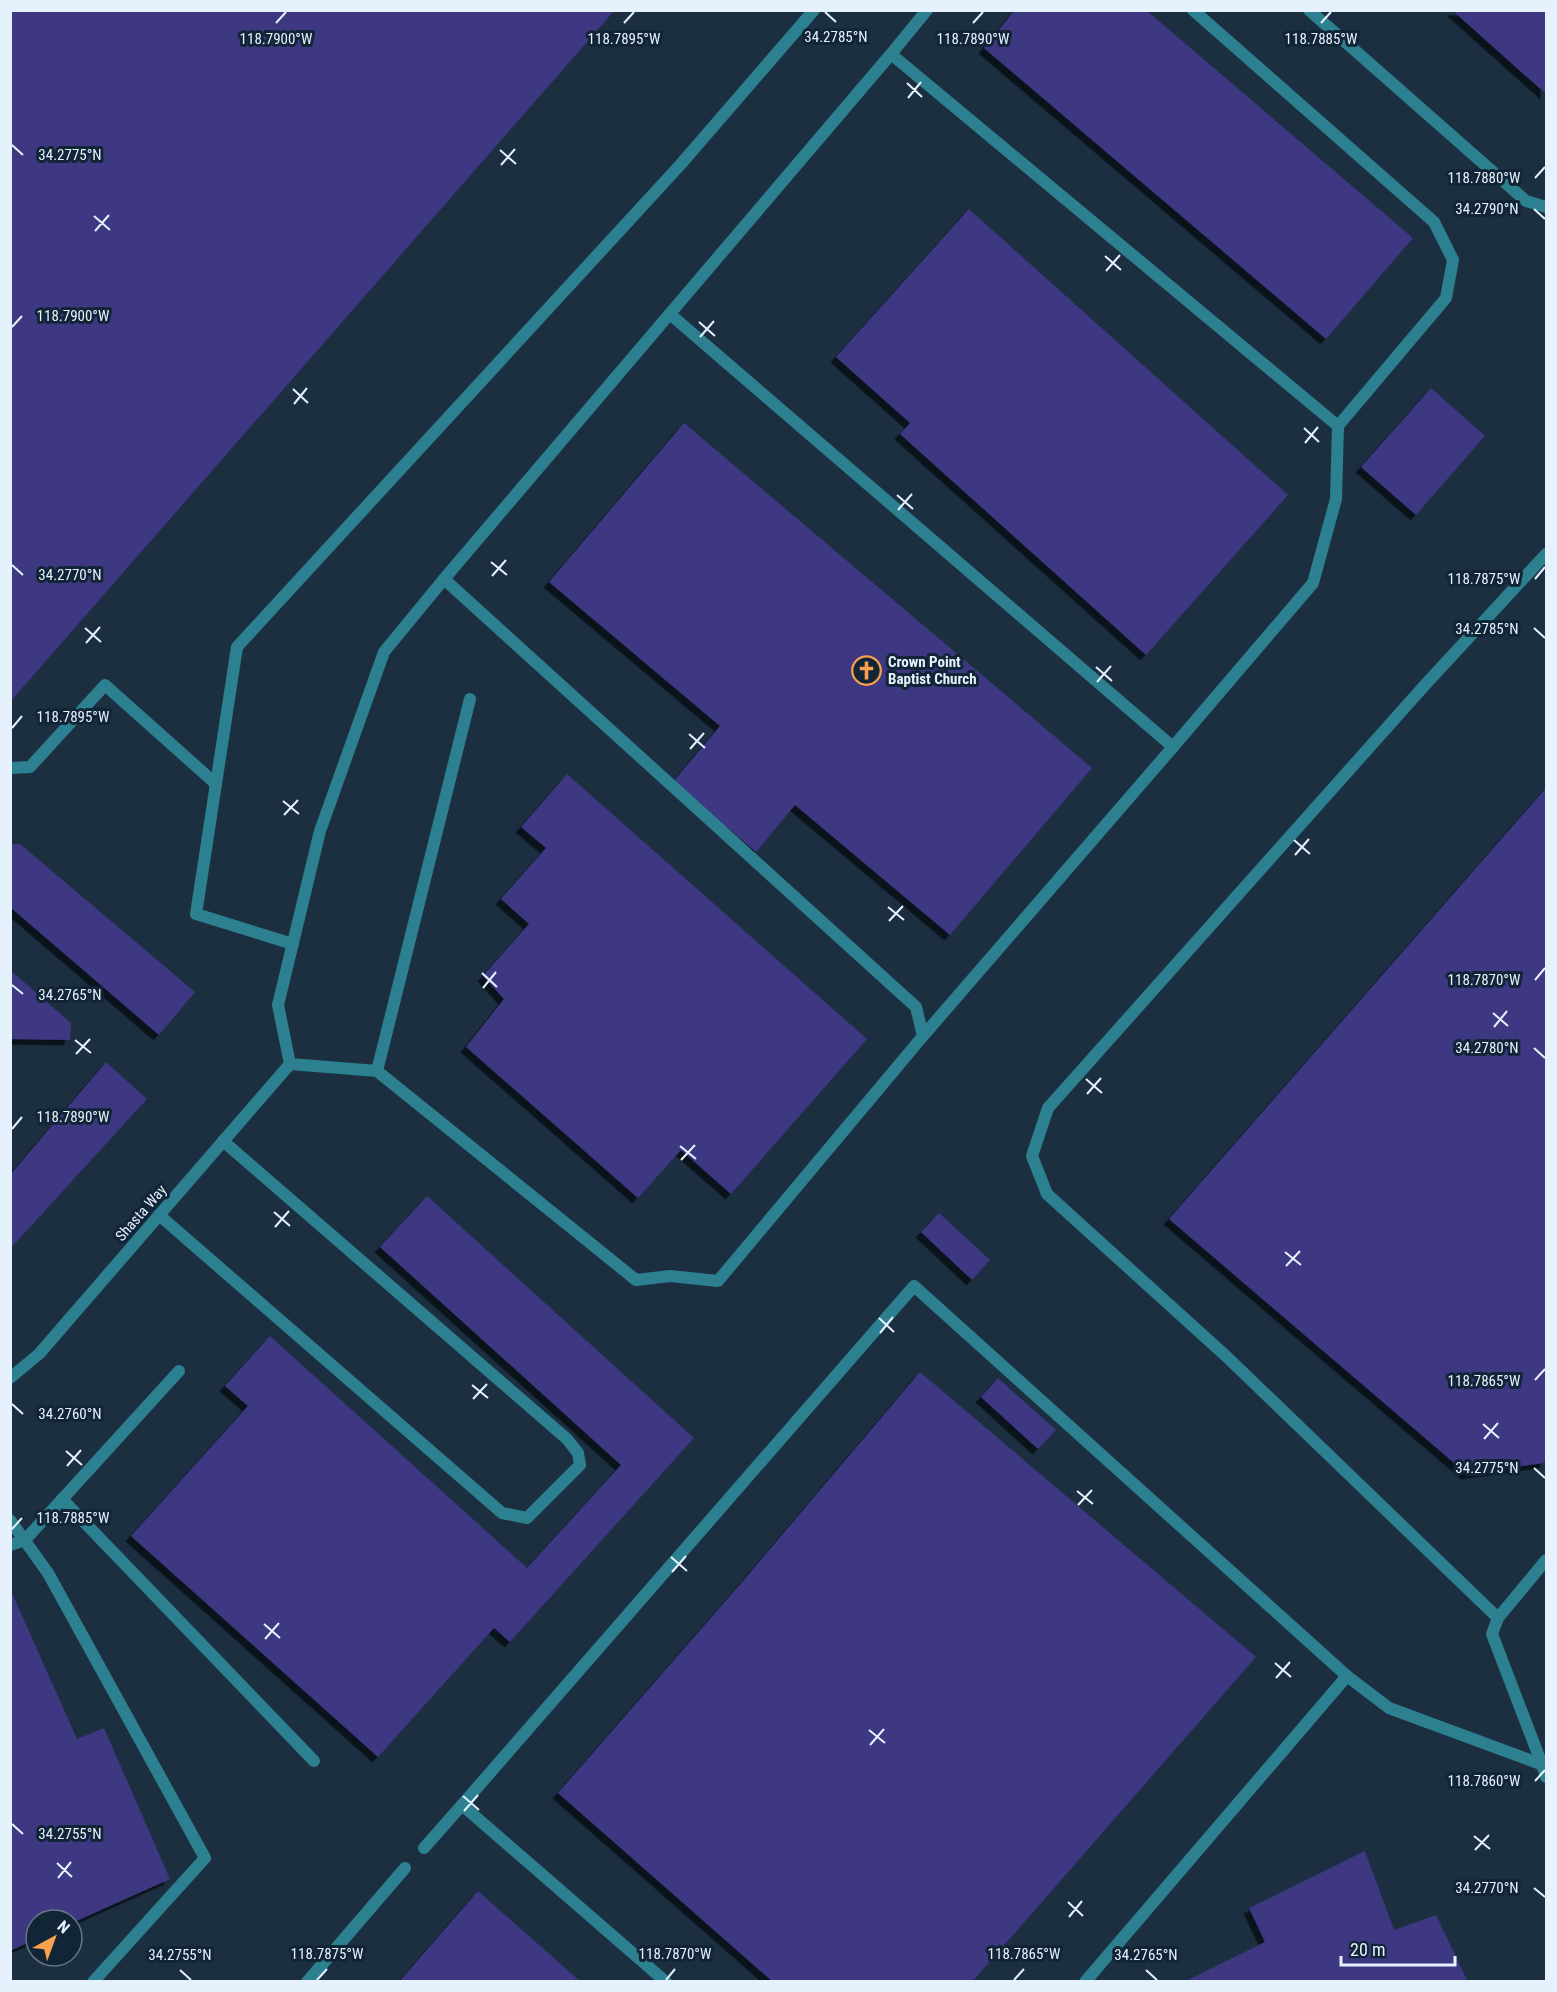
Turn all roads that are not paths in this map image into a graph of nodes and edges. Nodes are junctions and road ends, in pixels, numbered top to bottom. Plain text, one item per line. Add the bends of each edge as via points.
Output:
1 (814, 10) edge
2 (927, 10) edge
3 (1193, 10) edge
4 (1309, 10) edge
5 (891, 54) junction
6 (1546, 207) edge
7 (671, 315) junction
8 (1338, 426) junction
9 (1546, 554) edge
10 (444, 579) junction
11 (470, 699) dead end
12 (1173, 747) junction
13 (10, 768) edge
14 (216, 784) junction
15 (293, 944) junction
16 (923, 1036) junction
17 (290, 1064) junction
18 (376, 1071) junction
19 (223, 1141) junction
20 (159, 1215) junction
21 (179, 1371) dead end
22 (10, 1378) edge
23 (62, 1498) junction
24 (10, 1520) edge
25 (25, 1540) junction
26 (10, 1545) edge
27 (1546, 1560) edge
28 (1498, 1618) junction
29 (1347, 1676) junction
30 (314, 1761) dead end
31 (1545, 1770) edge
32 (462, 1805) junction
33 (424, 1848) dead end
34 (405, 1868) dead end
35 (93, 1982) edge
36 (307, 1982) edge
37 (666, 1982) edge
38 (1085, 1982) edge

1 - 14 street via 681,164 237,646
2 - 5 street
3 - 8 street via 1434,222 1453,260 1446,298
4 - 6 street via 1526,201
5 - 7 street
5 - 8 street
7 - 10 street
7 - 12 street
8 - 12 street via 1335,499 1313,584
9 - 28 street via 1048,1108 1032,1156 1047,1194 1227,1357
10 - 15 street via 384,652 320,831
10 - 16 street via 916,1007
11 - 18 street
12 - 16 street
13 - 14 street via 30,767 105,685
14 - 15 street via 196,914
15 - 17 street via 278,1005
16 - 18 street via 718,1281 670,1276 636,1280
17 - 18 street
17 - 19 street, Shasta Way
19 - 20 street, Shasta Way
19 - 20 street via 567,1439 578,1453 580,1465 527,1518 502,1513
20 - 22 street, Shasta Way via 39,1354
21 - 23 street
23 - 25 street
23 - 30 street
24 - 25 street
25 - 26 street
25 - 35 street via 48,1573 205,1858
27 - 28 street
28 - 31 street via 1492,1634
29 - 31 street via 1389,1708
29 - 32 street via 914,1286
29 - 38 street
32 - 33 street
32 - 37 street
34 - 36 street

